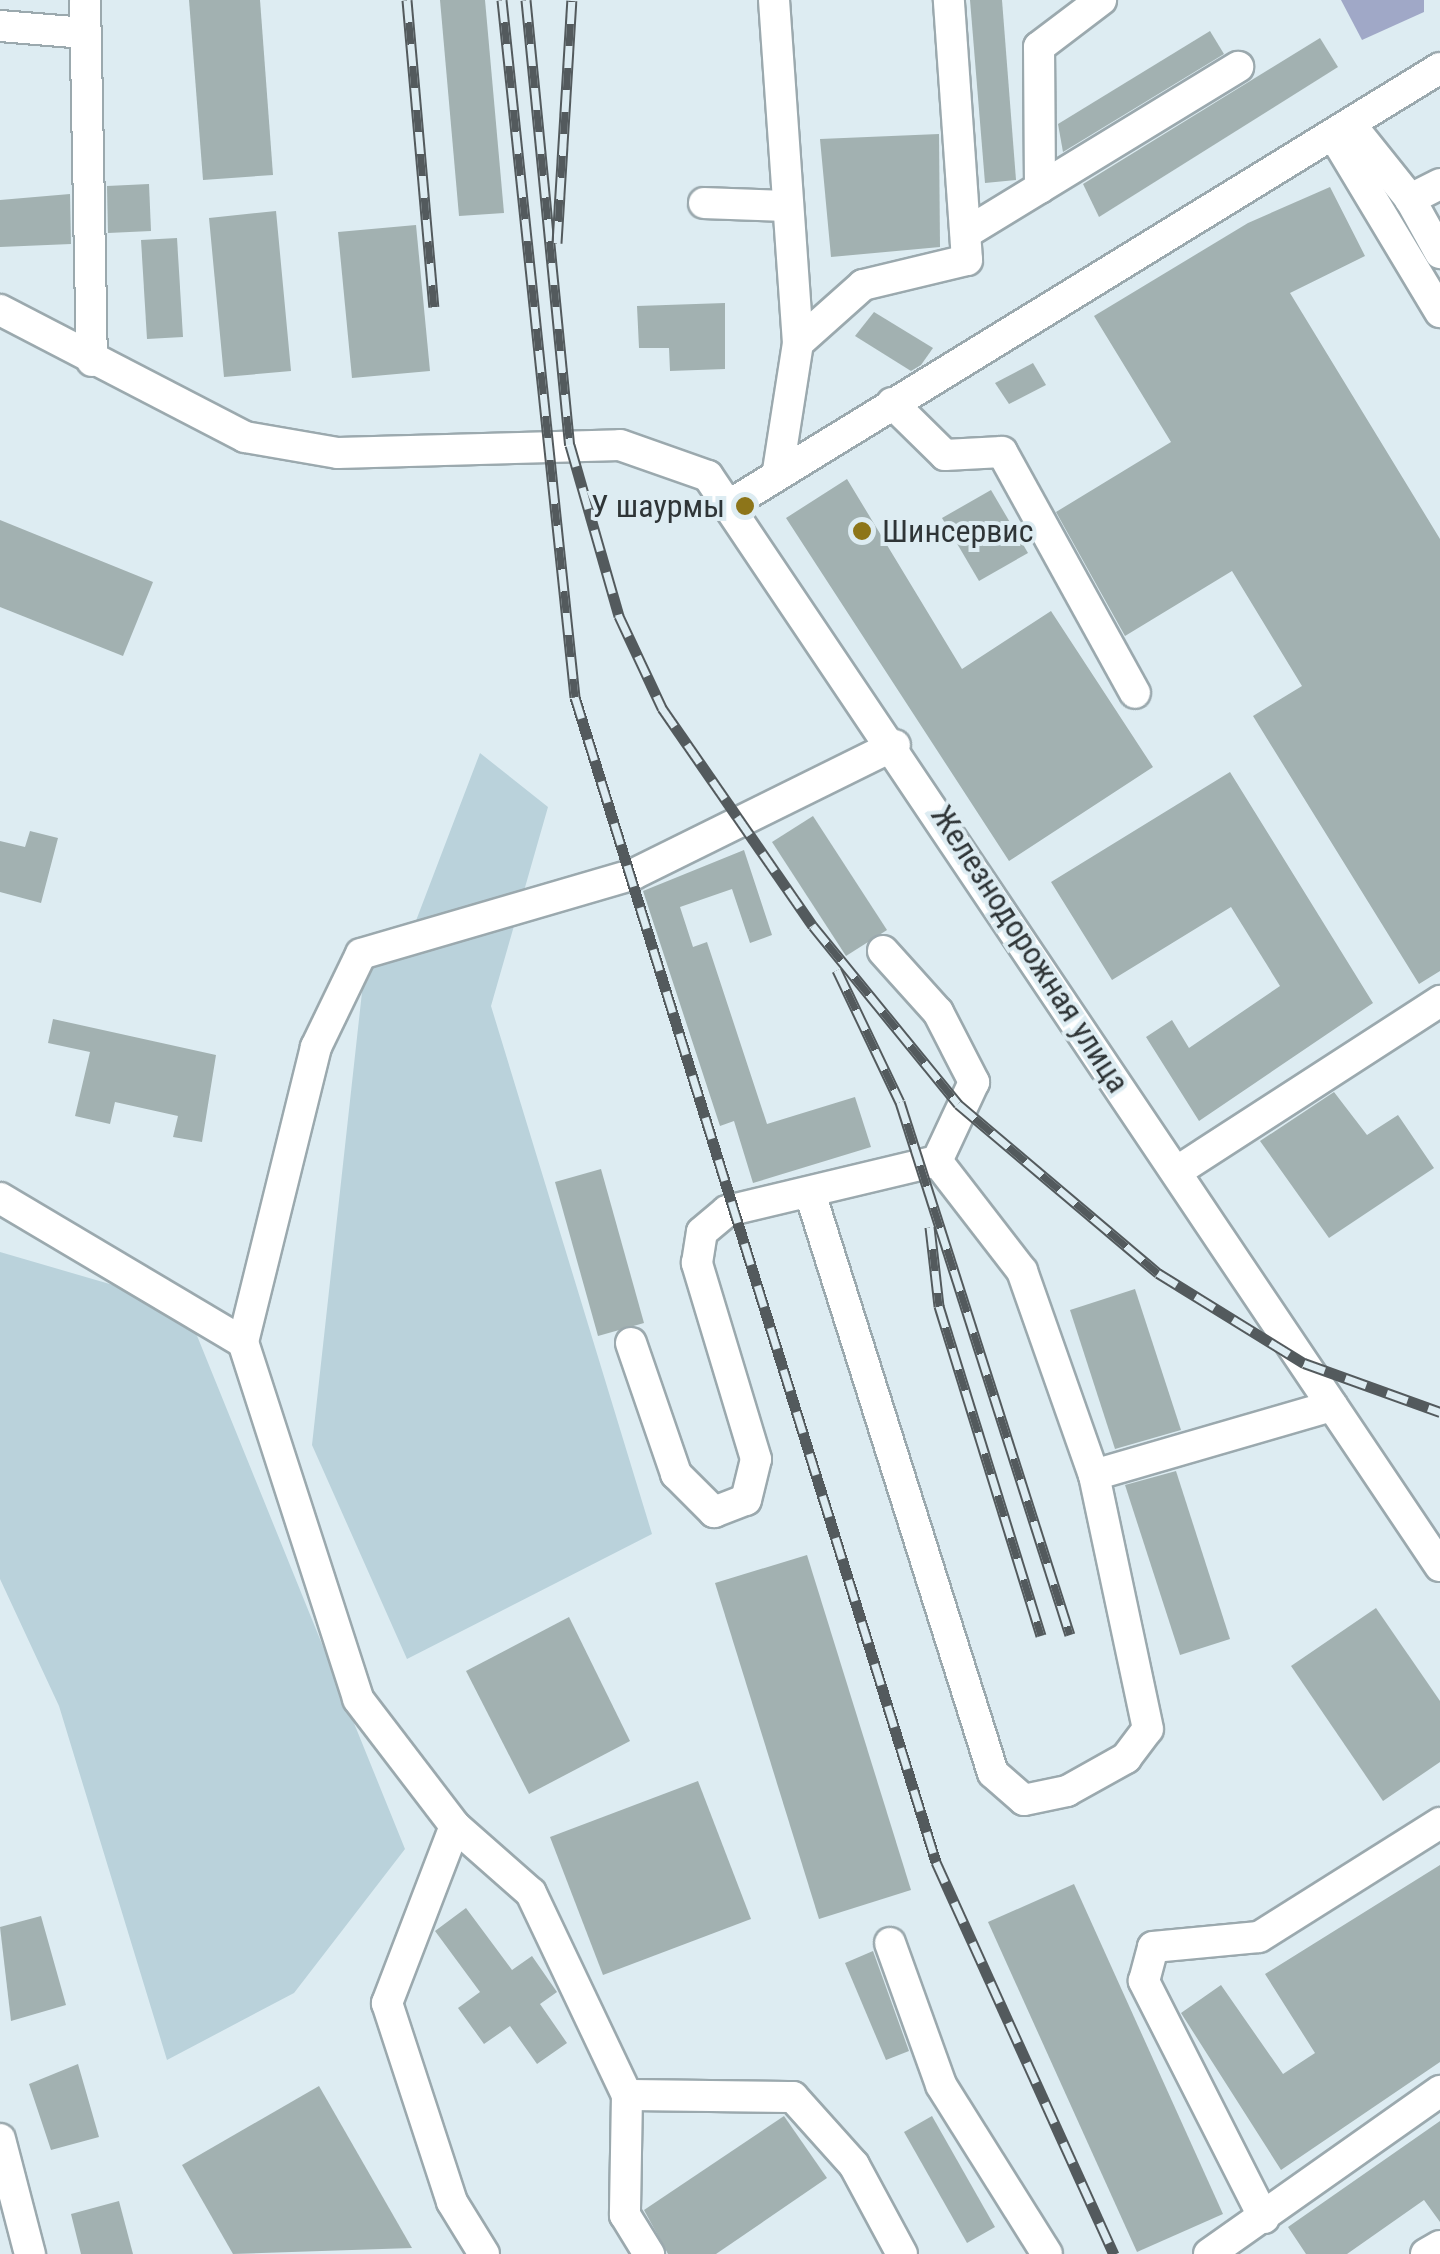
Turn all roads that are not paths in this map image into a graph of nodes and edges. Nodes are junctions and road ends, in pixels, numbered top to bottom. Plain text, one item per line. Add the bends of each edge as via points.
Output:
1 (84, 0) edge
2 (774, 0) edge
3 (949, 0) edge
4 (1102, 0) edge
5 (0, 26) edge
6 (85, 33) junction
7 (1238, 67) dead end
8 (1440, 68) edge
9 (1341, 129) junction
10 (1440, 184) edge
11 (1040, 188) junction
12 (1410, 199) junction
13 (704, 203) dead end
14 (785, 206) junction
15 (966, 234) junction
16 (1440, 253) edge
17 (1440, 312) edge
18 (3, 320) edge
19 (798, 344) junction
20 (92, 361) junction
21 (892, 402) junction
22 (778, 470) junction
23 (731, 504) junction
24 (1135, 693) dead end
25 (896, 745) junction
26 (883, 951) dead end
27 (1440, 1001) edge
28 (937, 1161) junction
29 (1176, 1172) junction
30 (810, 1193) junction
31 (0, 1198) edge
32 (243, 1342) junction
33 (631, 1344) dead end
34 (1332, 1406) junction
35 (1094, 1475) junction
36 (1440, 1566) edge
37 (1440, 1823) edge
38 (455, 1826) junction
39 (890, 1943) dead end
40 (1440, 2091) edge
41 (627, 2095) junction
42 (2, 2156) edge
43 (1264, 2218) junction
44 (1244, 2244) edge
45 (1440, 2246) edge
46 (30, 2254) edge
47 (484, 2254) edge
48 (649, 2254) edge
49 (902, 2254) edge
50 (1047, 2254) edge
51 (1209, 2254) edge
52 (1426, 2254) edge

1 - 6 street
2 - 14 street
3 - 15 street
4 - 11 street via 1039,47
5 - 6 street
6 - 20 street
7 - 11 street
8 - 9 street
9 - 12 street
9 - 17 street
9 - 21 street
10 - 12 street
11 - 15 street
12 - 16 street
13 - 14 street
14 - 19 street
15 - 19 street via 967,260 863,285
18 - 20 street, Железнодорожная улица
19 - 22 street
20 - 23 street, Железнодорожная улица via 199,419 290,446 338,454 545,445 665,455 708,476
21 - 22 street
21 - 24 street via 945,455 1002,452
22 - 23 street
23 - 25 street, Железнодорожная улица
25 - 29 street, Железнодорожная улица
25 - 32 street via 634,874 361,954 316,1047
26 - 28 street via 938,1012 974,1082
27 - 29 street
28 - 30 street
28 - 35 street via 1022,1271
29 - 34 street, Железнодорожная улица
30 - 33 street via 727,1211 702,1232 698,1263 756,1459 746,1500 714,1512 676,1474
30 - 35 street via 993,1773 1024,1800 1067,1791 1126,1758 1148,1728
31 - 32 street
32 - 38 street via 358,1699
34 - 35 street
34 - 36 street, Железнодорожная улица
37 - 43 street via 1258,1936 1153,1947 1144,1981
38 - 41 street via 531,1893
38 - 47 street via 386,2003 452,2202
39 - 50 street via 941,2085
40 - 43 street
41 - 48 street via 624,2215
41 - 49 street via 793,2098 854,2165
42 - 46 street
43 - 44 street
44 - 51 street
45 - 52 street

